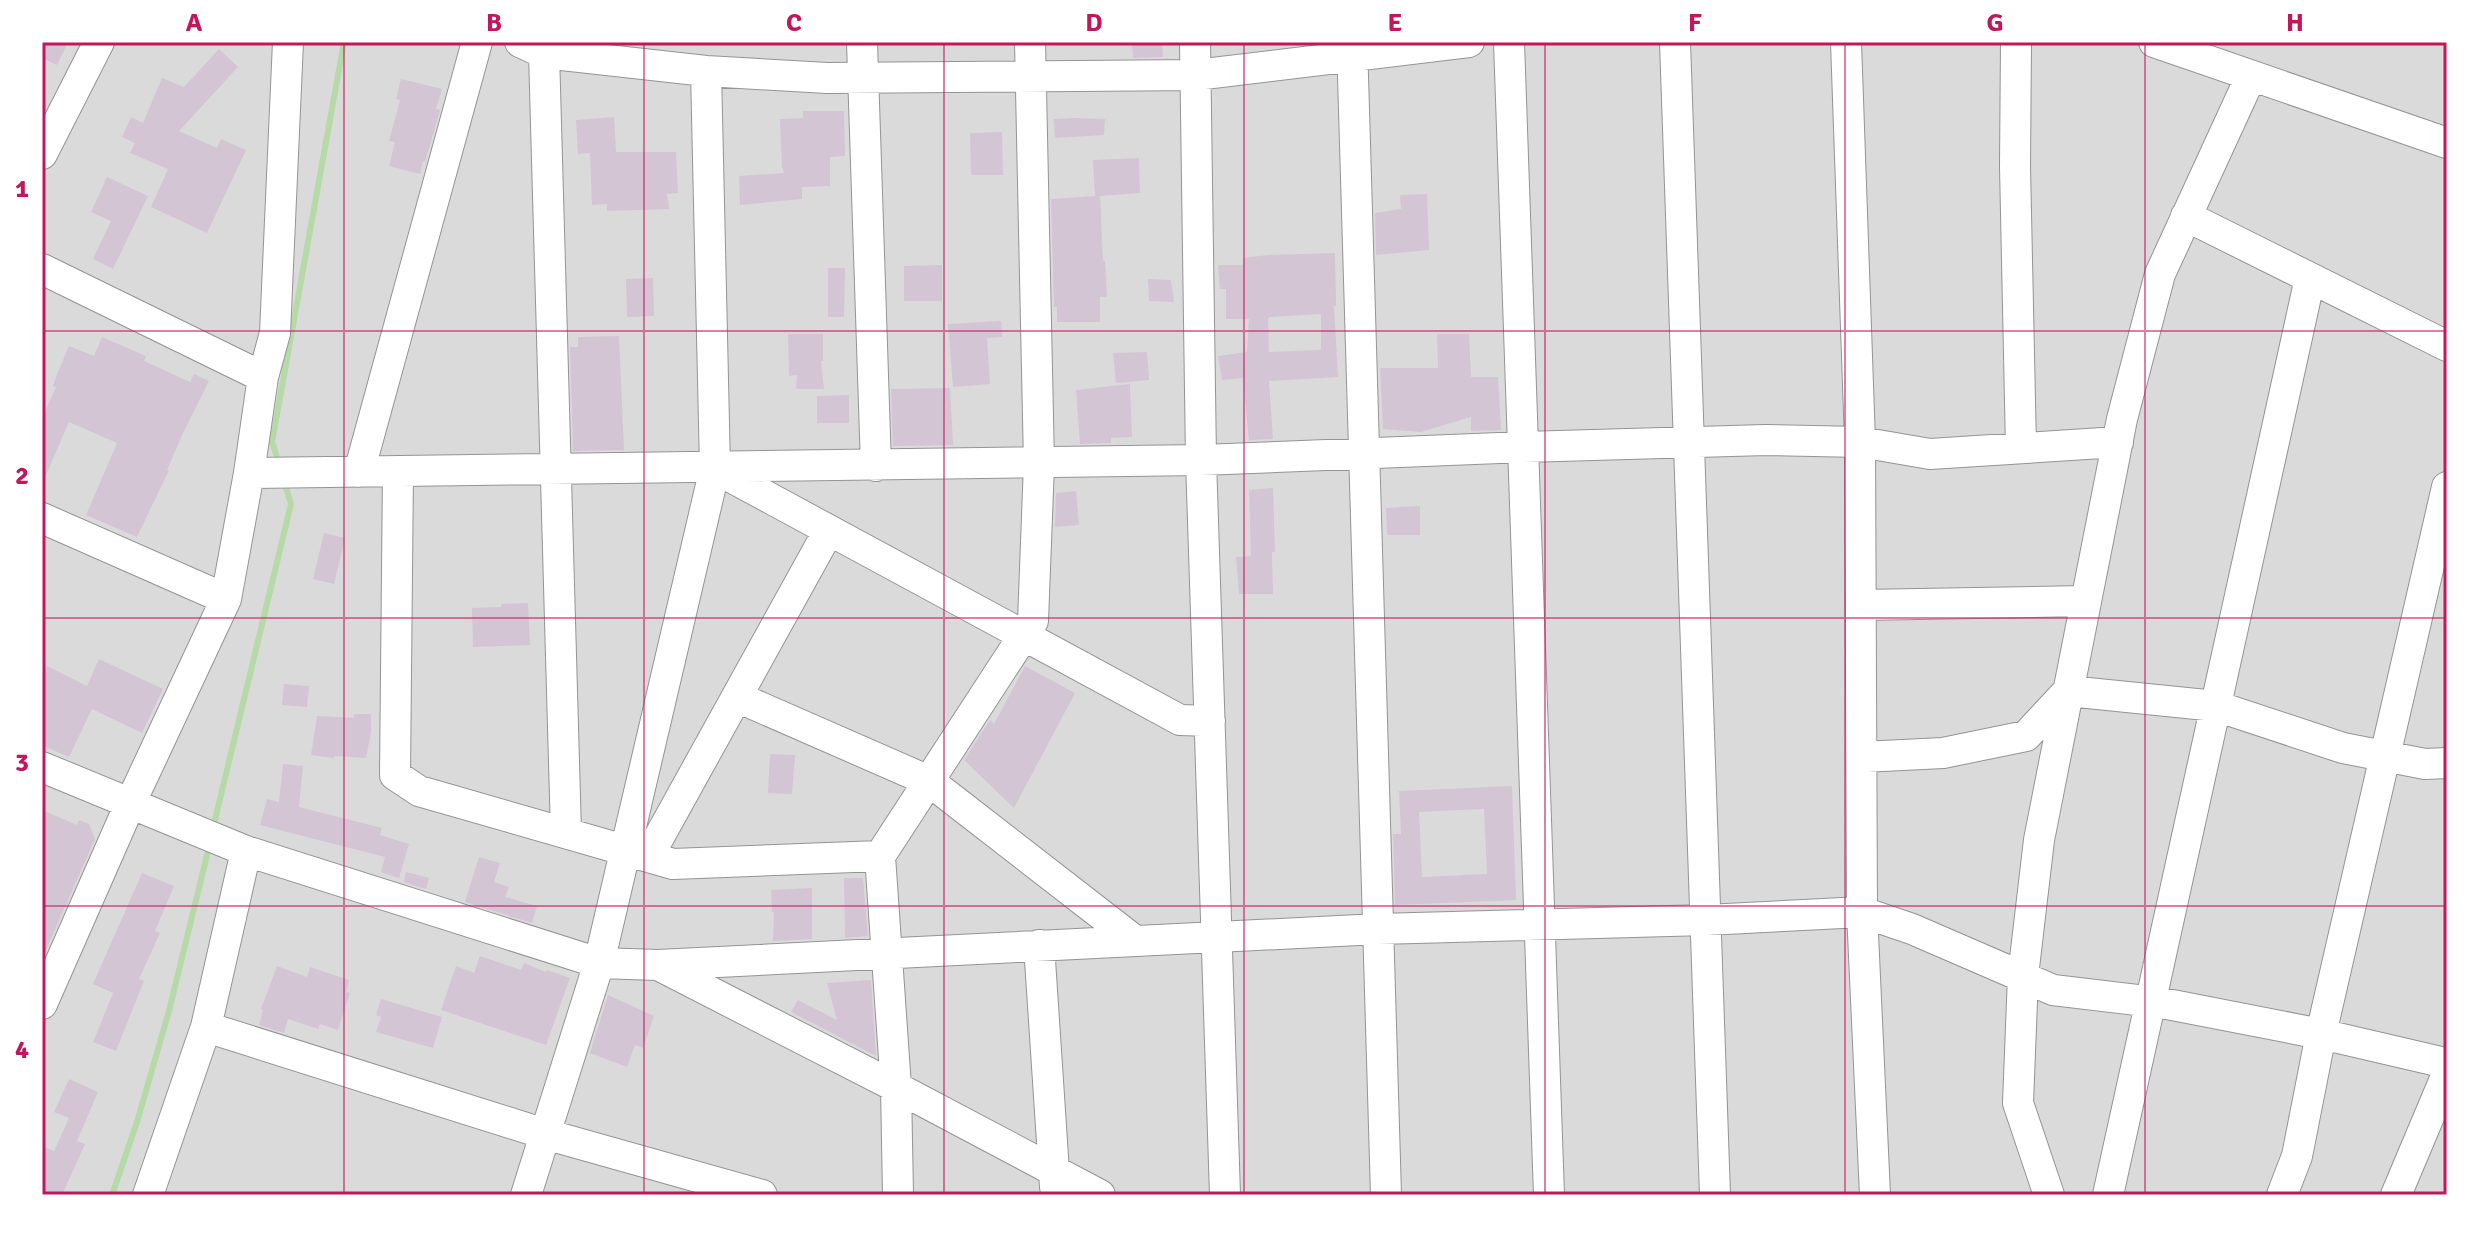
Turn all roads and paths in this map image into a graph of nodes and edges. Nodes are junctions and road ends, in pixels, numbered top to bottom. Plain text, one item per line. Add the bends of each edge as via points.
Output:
1 (99, 42) edge
2 (288, 42) edge
3 (477, 42) edge
4 (862, 42) edge
5 (1030, 42) edge
6 (1195, 42) edge
7 (1469, 42) edge
8 (1509, 42) edge
9 (1675, 42) edge
10 (1846, 42) edge
11 (2016, 42) edge
12 (2154, 42) edge
13 (532, 48) edge
14 (1352, 50) edge
15 (706, 71) junction
16 (1196, 75) junction
17 (1031, 76) junction
18 (2251, 76) junction
19 (863, 78) junction
20 (2447, 143) edge
21 (43, 146) edge
22 (2186, 216) junction
23 (42, 269) edge
24 (2310, 278) junction
25 (2447, 346) edge
26 (263, 377) junction
27 (1860, 442) junction
28 (2118, 442) junction
29 (1689, 443) junction
30 (1524, 447) junction
31 (2021, 448) junction
32 (1364, 453) junction
33 (1201, 460) junction
34 (1039, 464) junction
35 (876, 466) junction
36 (715, 468) junction
37 (556, 470) junction
38 (398, 471) junction
39 (359, 472) junction
40 (271, 473) junction
41 (2447, 487) edge
42 (42, 518) edge
43 (829, 530) junction
44 (226, 599) junction
45 (2086, 601) junction
46 (1861, 605) junction
47 (1024, 635) junction
48 (2068, 691) junction
49 (737, 697) junction
50 (2216, 706) junction
51 (1210, 721) junction
52 (2385, 756) junction
53 (1862, 757) junction
54 (2447, 763) edge
55 (42, 767) edge
56 (929, 781) junction
57 (130, 804) junction
58 (566, 833) junction
59 (223, 842) junction
60 (637, 854) junction
61 (880, 856) junction
62 (1862, 912) junction
63 (1706, 920) junction
64 (1540, 925) junction
65 (1378, 929) junction
66 (1218, 938) junction
67 (1134, 940) junction
68 (1039, 945) junction
69 (888, 955) junction
70 (599, 963) junction
71 (658, 965) junction
72 (2023, 976) junction
73 (2150, 1002) junction
74 (42, 1004) edge
75 (206, 1027) junction
76 (2321, 1034) junction
77 (2447, 1066) edge
78 (2447, 1074) edge
79 (896, 1087) junction
80 (545, 1134) junction
81 (1055, 1183) edge
82 (148, 1195) edge
83 (526, 1195) edge
84 (762, 1195) edge
85 (898, 1195) edge
86 (1100, 1195) edge
87 (1225, 1195) edge
88 (1386, 1195) edge
89 (1549, 1195) edge
90 (1715, 1195) edge
91 (1875, 1195) edge
92 (2049, 1195) edge
93 (2108, 1195) edge
94 (2282, 1195) edge
95 (2396, 1195) edge

1 - 21 street
2 - 26 street via 275,333
3 - 39 street
4 - 19 street
5 - 17 street
6 - 16 street
7 - 14 street
8 - 30 street
9 - 29 street
10 - 27 street
11 - 31 street
12 - 18 street
13 - 15 street
13 - 37 street
14 - 16 street
14 - 32 street
15 - 19 street
15 - 36 street
16 - 17 street
16 - 33 street
17 - 19 street
17 - 34 street
18 - 20 street
18 - 22 street
19 - 35 street
22 - 24 street
22 - 28 street via 2160,274
23 - 26 street
24 - 25 street
24 - 50 street
26 - 40 street
27 - 29 street
27 - 31 street via 1930,454
27 - 46 street
28 - 31 street
28 - 45 street
29 - 30 street
29 - 63 street
30 - 32 street
30 - 64 street
32 - 33 street
32 - 65 street
33 - 34 street
33 - 51 street
34 - 35 street
34 - 47 street via 1033,621
35 - 36 street
36 - 37 street
36 - 43 street
36 - 60 street
37 - 38 street
37 - 58 street
38 - 39 street
38 - 58 street via 395,775 419,791
39 - 40 street
40 - 44 street
41 - 52 street
42 - 44 street
43 - 47 street
43 - 49 street
44 - 57 street
45 - 46 street
45 - 48 street
46 - 53 street
47 - 51 street via 1180,720
47 - 56 street
48 - 50 street
48 - 53 street via 2026,736 1943,753
48 - 72 street via 2039,840
49 - 56 street
49 - 60 street
50 - 52 street via 2343,748
50 - 73 street
51 - 66 street
52 - 54 street
52 - 76 street
53 - 62 street
55 - 57 street
56 - 61 street
56 - 67 street
57 - 59 street
57 - 74 street
58 - 60 street
59 - 70 street
59 - 75 street
60 - 61 street via 673,864
60 - 70 street
61 - 69 street
62 - 63 street
62 - 72 street
62 - 91 street
63 - 64 street
63 - 90 street
64 - 65 street
64 - 89 street
65 - 66 street
65 - 88 street
66 - 67 street
66 - 87 street
67 - 68 street
68 - 69 street
68 - 81 street
69 - 71 street
69 - 79 street
70 - 71 street
70 - 80 street
71 - 79 street
72 - 73 street via 2053,990
72 - 92 street via 2018,1103
73 - 76 street
73 - 93 street
75 - 80 street
75 - 82 street
76 - 77 street
76 - 94 street via 2297,1156
78 - 95 street
79 - 81 street
79 - 85 street
80 - 83 street
80 - 84 street
81 - 86 street

